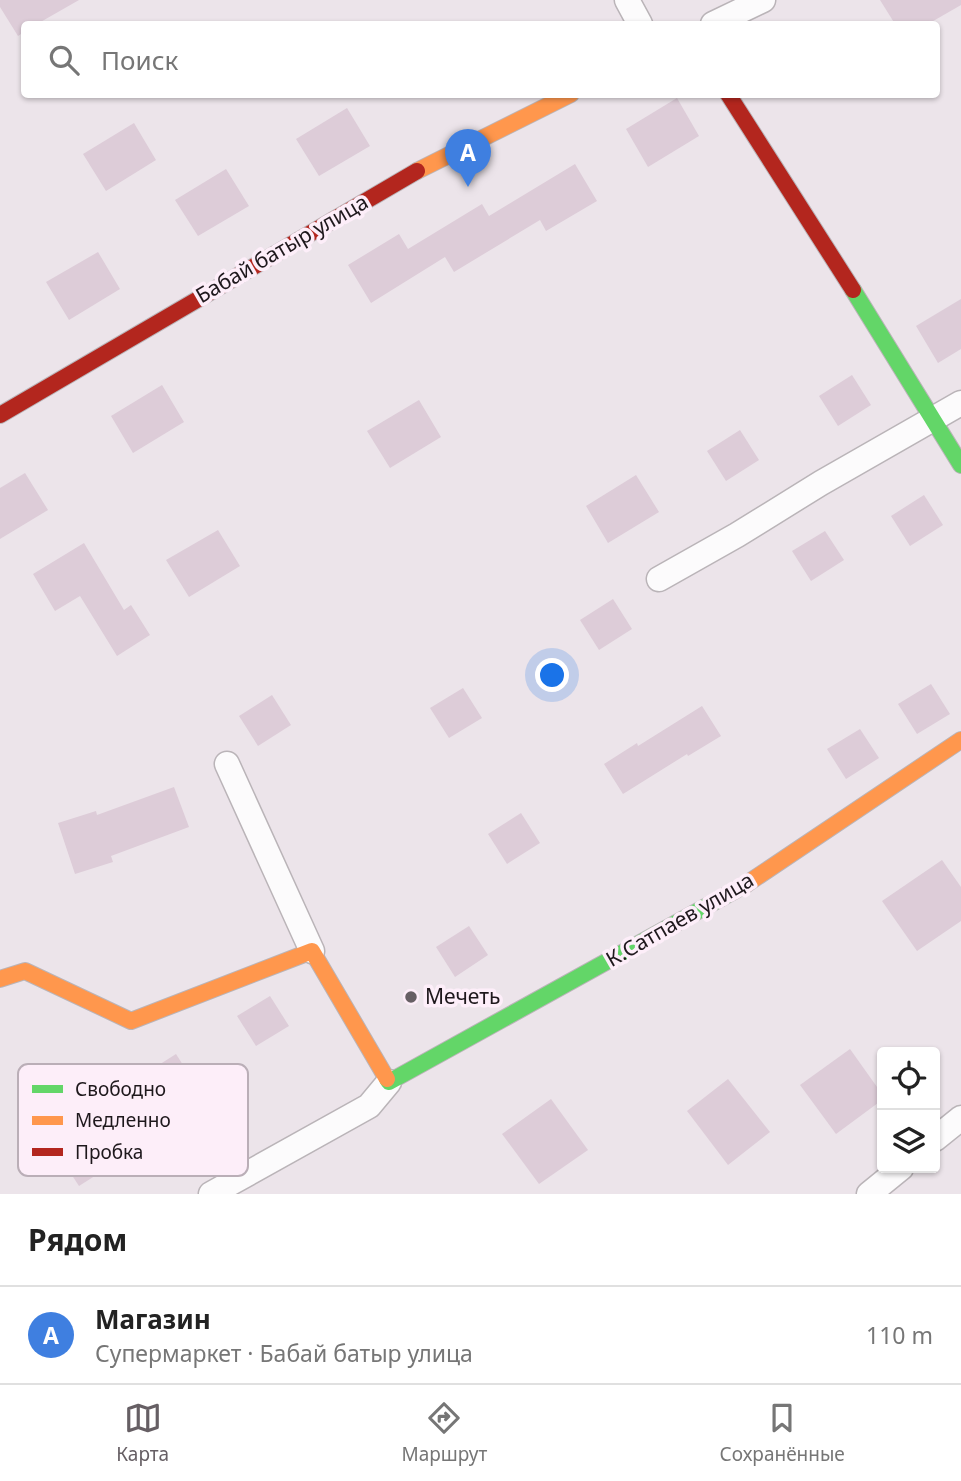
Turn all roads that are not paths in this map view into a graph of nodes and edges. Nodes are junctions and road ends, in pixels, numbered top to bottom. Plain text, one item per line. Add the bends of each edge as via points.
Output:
1 (627, 0) edge
2 (763, 0) edge
3 (638, 21) edge
4 (719, 21) edge
5 (562, 98) edge
6 (731, 98) edge
7 (961, 403) edge
8 (0, 415) edge
9 (934, 418) junction
10 (961, 465) edge
11 (659, 579) dead end
12 (961, 740) edge
13 (227, 764) dead end
14 (312, 951) junction
15 (0, 979) edge
16 (389, 1083) junction
17 (961, 1118) edge
18 (940, 1135) edge
19 (248, 1173) edge
20 (895, 1173) edge
21 (243, 1176) edge
22 (211, 1194) edge
23 (869, 1194) edge

1 - 3 street
2 - 4 street
5 - 8 street, Бабай батыр улица via 412,173
6 - 9 street
7 - 9 street
9 - 10 street
9 - 11 street
12 - 16 street, К.Сатпаев улица via 744,886
13 - 14 street
14 - 15 street via 131,1021 25,971
14 - 16 street
16 - 19 street, К.Сатпаев улица via 369,1105
17 - 18 street
20 - 23 street
21 - 22 street, К.Сатпаев улица

